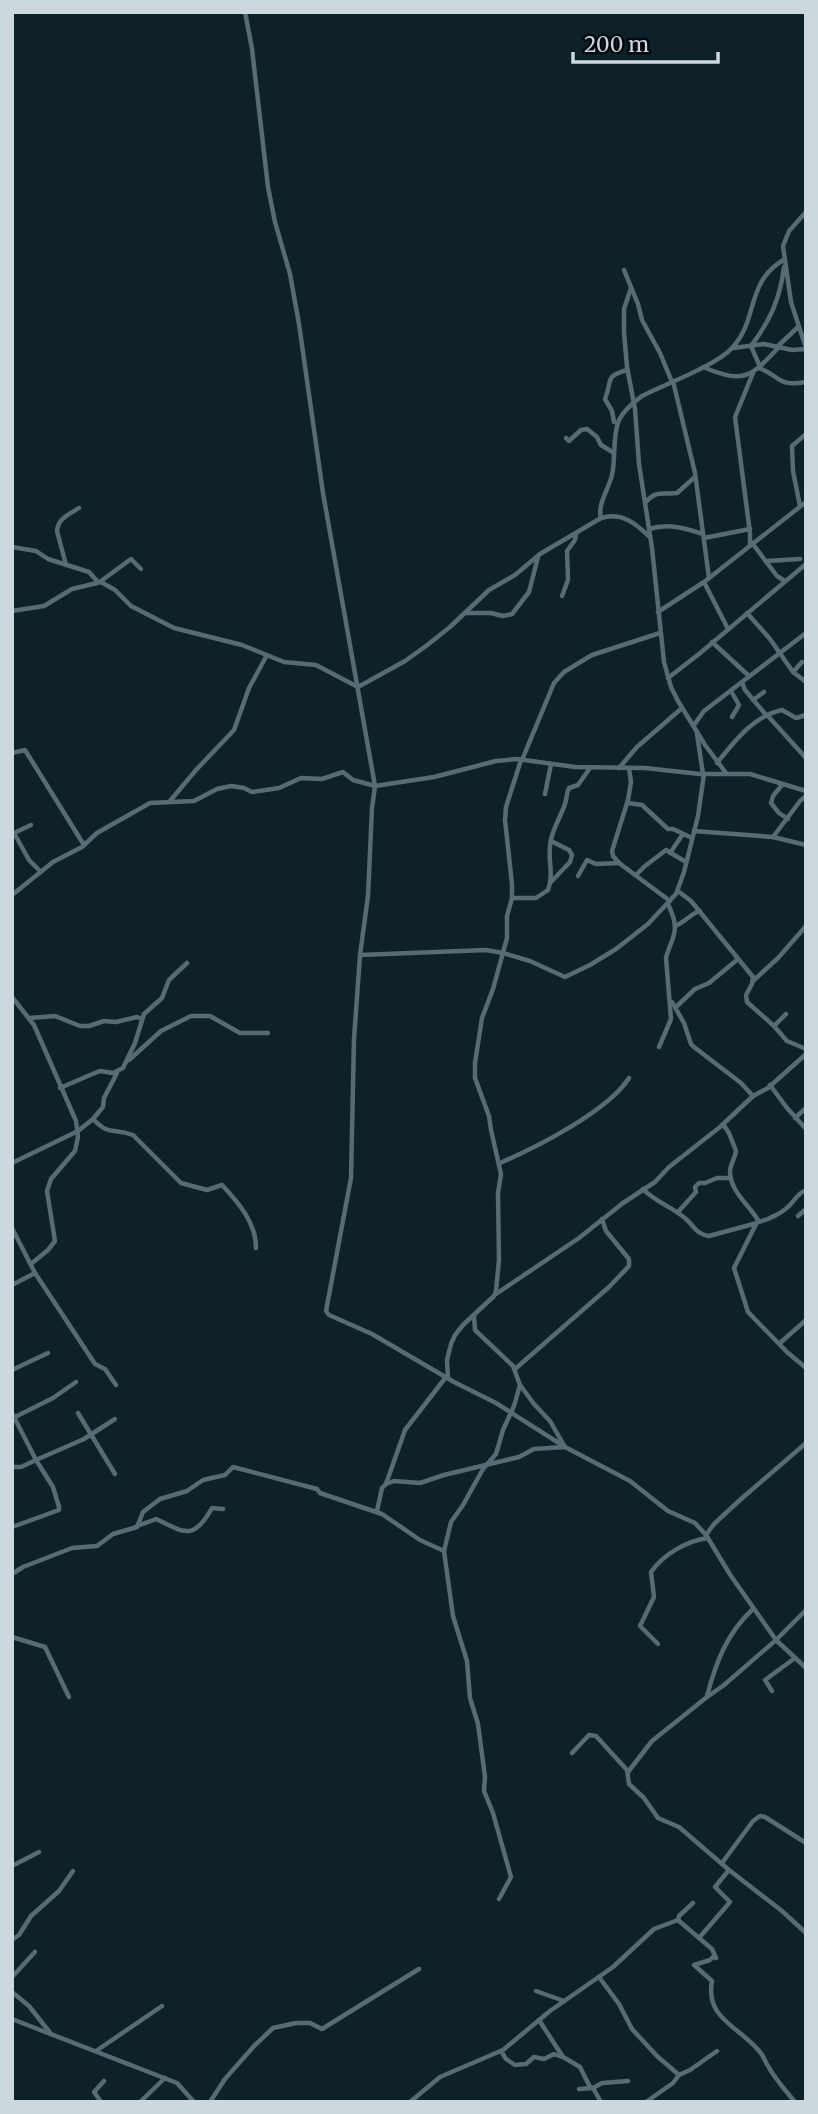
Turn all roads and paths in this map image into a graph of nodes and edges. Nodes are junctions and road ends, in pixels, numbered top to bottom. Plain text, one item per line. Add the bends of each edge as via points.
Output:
1 (245, 12) edge
2 (806, 212) edge
3 (785, 260) junction
4 (624, 270) dead end
5 (631, 288) junction
6 (796, 320) junction
7 (805, 322) edge
8 (798, 326) junction
9 (751, 346) junction
10 (778, 347) junction
11 (733, 348) junction
12 (806, 348) edge
13 (703, 367) junction
14 (759, 367) junction
15 (627, 370) junction
16 (753, 373) junction
17 (672, 382) junction
18 (806, 382) edge
19 (634, 402) junction
20 (614, 422) dead end
21 (806, 434) edge
22 (566, 438) dead end
23 (615, 454) junction
24 (696, 476) junction
25 (806, 502) edge
26 (645, 503) junction
27 (800, 506) junction
28 (79, 508) dead end
29 (601, 518) junction
30 (649, 529) junction
31 (750, 529) junction
32 (576, 533) junction
33 (704, 536) junction
34 (650, 537) junction
35 (751, 545) junction
36 (12, 547) edge
37 (538, 556) junction
38 (800, 559) dead end
39 (765, 561) junction
40 (806, 564) edge
41 (66, 565) junction
42 (141, 569) dead end
43 (706, 581) junction
44 (785, 581) junction
45 (99, 582) junction
46 (562, 596) dead end
47 (12, 611) edge
48 (658, 611) junction
49 (465, 613) junction
50 (747, 613) junction
51 (728, 629) junction
52 (660, 633) junction
53 (806, 634) edge
54 (712, 642) junction
55 (780, 654) junction
56 (267, 655) junction
57 (802, 662) dead end
58 (793, 672) junction
59 (749, 676) junction
60 (668, 678) junction
61 (743, 682) junction
62 (806, 682) edge
63 (358, 687) junction
64 (731, 691) junction
65 (764, 692) dead end
66 (753, 700) junction
67 (682, 708) junction
68 (700, 715) junction
69 (767, 715) junction
70 (806, 715) edge
71 (688, 716) junction
72 (732, 717) dead end
73 (695, 728) junction
74 (12, 753) edge
75 (806, 758) edge
76 (522, 760) junction
77 (717, 763) junction
78 (551, 764) junction
79 (590, 768) junction
80 (619, 768) junction
81 (629, 768) junction
82 (703, 774) junction
83 (726, 774) junction
84 (782, 785) junction
85 (375, 786) junction
86 (806, 793) edge
87 (545, 794) dead end
88 (170, 802) junction
89 (627, 803) junction
90 (788, 819) junction
91 (31, 825) dead end
92 (694, 831) junction
93 (683, 834) junction
94 (773, 837) junction
95 (692, 838) junction
96 (551, 841) junction
97 (84, 845) junction
98 (806, 845) edge
99 (670, 853) junction
100 (686, 862) junction
101 (619, 863) junction
102 (41, 872) junction
103 (636, 875) junction
104 (578, 876) dead end
105 (551, 883) junction
106 (678, 891) junction
107 (12, 895) edge
108 (512, 898) junction
109 (669, 902) junction
110 (700, 911) junction
111 (675, 926) junction
112 (806, 926) edge
113 (503, 953) junction
114 (360, 955) junction
115 (738, 959) junction
116 (187, 963) dead end
117 (754, 981) junction
118 (12, 997) edge
119 (670, 1000) junction
120 (676, 1007) junction
121 (786, 1014) dead end
122 (29, 1018) junction
123 (142, 1018) junction
124 (774, 1026) junction
125 (268, 1033) dead end
126 (659, 1047) dead end
127 (806, 1052) edge
128 (126, 1063) junction
129 (118, 1072) junction
130 (629, 1078) dead end
131 (770, 1085) junction
132 (60, 1088) junction
133 (753, 1096) junction
134 (806, 1108) edge
135 (795, 1118) junction
136 (93, 1119) junction
137 (723, 1124) junction
138 (806, 1129) edge
139 (78, 1130) junction
140 (12, 1163) edge
141 (500, 1163) junction
142 (731, 1178) junction
143 (643, 1189) junction
144 (806, 1190) edge
145 (806, 1209) edge
146 (678, 1212) junction
147 (798, 1216) dead end
148 (602, 1219) junction
149 (758, 1222) junction
150 (12, 1228) edge
151 (256, 1248) dead end
152 (30, 1264) junction
153 (35, 1273) junction
154 (12, 1285) edge
155 (496, 1294) junction
156 (474, 1316) junction
157 (806, 1321) edge
158 (780, 1343) junction
159 (48, 1353) dead end
160 (806, 1368) edge
161 (515, 1369) junction
162 (12, 1370) edge
163 (447, 1378) junction
164 (76, 1382) dead end
165 (116, 1385) dead end
166 (520, 1385) junction
167 (78, 1413) dead end
168 (511, 1413) junction
169 (13, 1416) edge
170 (115, 1419) dead end
171 (91, 1433) junction
172 (806, 1443) edge
173 (565, 1447) junction
174 (36, 1460) junction
175 (488, 1465) junction
176 (12, 1467) edge
177 (116, 1474) dead end
178 (386, 1485) junction
179 (223, 1509) dead end
180 (377, 1511) junction
181 (12, 1527) edge
182 (137, 1527) junction
183 (707, 1536) junction
184 (444, 1551) junction
185 (12, 1574) edge
186 (753, 1609) junction
187 (806, 1610) edge
188 (12, 1637) edge
189 (776, 1640) junction
190 (658, 1644) dead end
191 (795, 1658) junction
192 (806, 1668) edge
193 (772, 1691) dead end
194 (69, 1697) dead end
195 (707, 1697) junction
196 (572, 1753) dead end
197 (628, 1772) junction
198 (806, 1843) edge
199 (39, 1852) dead end
200 (721, 1864) junction
201 (12, 1866) edge
202 (729, 1870) junction
203 (73, 1871) dead end
204 (499, 1899) dead end
205 (693, 1903) dead end
206 (678, 1920) junction
207 (806, 1933) edge
208 (699, 1938) junction
209 (12, 1940) edge
210 (35, 1952) dead end
211 (419, 1969) dead end
212 (12, 1976) edge
213 (599, 1977) junction
214 (536, 1991) dead end
215 (12, 1992) edge
216 (565, 2001) junction
217 (162, 2006) dead end
218 (12, 2019) edge
219 (539, 2020) junction
220 (51, 2035) junction
221 (95, 2051) junction
222 (501, 2051) junction
223 (717, 2051) dead end
224 (563, 2057) junction
225 (679, 2075) junction
226 (165, 2078) junction
227 (104, 2081) dead end
228 (628, 2081) dead end
229 (591, 2088) junction
230 (579, 2089) dead end
231 (101, 2102) edge
232 (140, 2102) edge
233 (194, 2102) edge
234 (210, 2102) edge
235 (410, 2102) edge
236 (601, 2102) edge
237 (646, 2102) edge
238 (794, 2102) edge

1 - 63 street via 268,187 299,324
2 - 3 street via 785,238
3 - 6 street
3 - 9 street via 768,324
3 - 11 street via 761,280
4 - 5 street
5 - 15 street via 623,320
5 - 17 street
6 - 7 street
6 - 8 street
8 - 10 street
8 - 12 street
9 - 10 street
9 - 11 street
9 - 14 street
10 - 12 street
10 - 14 street
11 - 13 street
13 - 16 street via 734,377
13 - 17 street
14 - 16 street
14 - 18 street via 785,384
15 - 19 street
15 - 20 street via 612,375 605,399
16 - 31 street via 735,417
17 - 19 street
17 - 24 street
19 - 23 street via 618,423
19 - 26 street
21 - 27 street via 792,446
22 - 23 street via 569,441 587,429
23 - 29 street
24 - 26 street via 679,492 662,492
24 - 33 street
25 - 27 street
26 - 30 street
27 - 35 street
28 - 41 street via 58,525
29 - 32 street
29 - 34 street via 619,516
30 - 33 street via 681,527
30 - 34 street
31 - 33 street
31 - 35 street
32 - 37 street
32 - 46 street via 567,551 568,580
33 - 43 street
34 - 48 street
35 - 39 street
35 - 43 street
36 - 41 street via 34,550
37 - 49 street
37 - 49 street via 529,592 512,614
38 - 39 street
39 - 44 street
40 - 44 street
41 - 45 street via 89,572
42 - 45 street via 132,559
43 - 48 street
43 - 51 street
44 - 50 street
45 - 47 street via 72,589 44,606
45 - 56 street via 131,606 174,628
48 - 52 street
49 - 63 street via 426,646
50 - 51 street
50 - 55 street
51 - 54 street
52 - 60 street
52 - 76 street via 592,655 564,671 554,683
53 - 55 street
54 - 59 street
54 - 60 street
55 - 58 street
55 - 59 street
56 - 63 street via 324,668
56 - 88 street via 234,730
57 - 58 street
58 - 62 street
59 - 61 street
60 - 67 street
61 - 64 street
61 - 66 street
63 - 85 street
64 - 68 street
64 - 72 street via 739,705
65 - 66 street
66 - 69 street
67 - 71 street
67 - 80 street
68 - 71 street
68 - 73 street
69 - 70 street via 782,710 796,718
69 - 75 street
69 - 77 street via 731,744
71 - 73 street
73 - 77 street
73 - 82 street
74 - 97 street via 25,750
76 - 78 street
76 - 85 street via 496,761
76 - 108 street via 505,820
77 - 83 street
78 - 79 street
78 - 87 street
79 - 80 street
79 - 96 street via 578,785 569,788
80 - 81 street
81 - 82 street
81 - 89 street
82 - 83 street
82 - 92 street
83 - 84 street via 750,774
84 - 86 street
84 - 90 street via 771,803
85 - 88 street via 343,772 252,792 220,788 194,801
85 - 114 street
86 - 90 street
88 - 97 street via 148,804
89 - 93 street via 642,805 668,829
89 - 101 street via 611,850
90 - 94 street
91 - 102 street via 14,833
92 - 94 street
92 - 95 street
93 - 95 street
93 - 99 street
94 - 98 street
95 - 100 street
96 - 105 street
96 - 105 street via 572,853 570,862
97 - 102 street
99 - 100 street
99 - 103 street via 665,851
100 - 106 street
101 - 103 street
101 - 104 street via 587,860
102 - 107 street
103 - 109 street
105 - 108 street via 536,898
106 - 109 street
106 - 110 street
108 - 113 street
109 - 111 street
109 - 113 street via 616,949 565,977
110 - 111 street
110 - 115 street
111 - 119 street via 666,958
112 - 117 street
113 - 114 street via 474,949
113 - 141 street via 480,1026 475,1071
114 - 163 street via 351,1178 326,1311
115 - 117 street
115 - 120 street
116 - 123 street
117 - 124 street via 746,999
118 - 122 street
119 - 120 street
119 - 126 street via 671,1019
120 - 133 street via 691,1044
121 - 124 street
122 - 123 street via 55,1016 80,1026
122 - 132 street
123 - 128 street
124 - 127 street
125 - 128 street via 240,1033 210,1016 191,1016 161,1031
127 - 131 street
128 - 129 street
129 - 132 street via 100,1071
129 - 136 street
130 - 141 street via 621,1091 597,1110
131 - 133 street
131 - 135 street
132 - 139 street
133 - 137 street
134 - 135 street
135 - 138 street
136 - 139 street
136 - 151 street via 103,1129 132,1135 181,1183 207,1190 222,1185 251,1221
137 - 142 street via 736,1151
137 - 143 street
139 - 140 street
139 - 152 street via 75,1151 51,1179 47,1191 55,1241
141 - 155 street
142 - 146 street via 699,1183
142 - 149 street
143 - 146 street
143 - 148 street
144 - 149 street via 782,1211
145 - 147 street
146 - 149 street via 696,1231 709,1236
148 - 155 street
148 - 161 street via 629,1266
149 - 158 street via 734,1270 748,1312
150 - 152 street
152 - 153 street
153 - 154 street
153 - 165 street via 94,1364
155 - 156 street
156 - 161 street via 477,1332
156 - 163 street via 451,1344
157 - 158 street
158 - 160 street
159 - 162 street
161 - 166 street
163 - 168 street
163 - 178 street via 403,1435
164 - 169 street
166 - 168 street
166 - 173 street
167 - 171 street
168 - 173 street
168 - 175 street
169 - 174 street
170 - 171 street
171 - 174 street
171 - 177 street
172 - 183 street via 714,1524
173 - 175 street via 534,1449
173 - 183 street via 630,1481
174 - 176 street
174 - 181 street via 53,1487 58,1510
175 - 178 street via 420,1483
175 - 184 street via 451,1522
178 - 180 street via 379,1494
179 - 182 street via 212,1508 196,1528 183,1532 156,1520
180 - 182 street via 317,1489 233,1467 225,1475 160,1499 143,1512
180 - 184 street
182 - 185 street via 113,1534 97,1546 72,1548
183 - 186 street
183 - 190 street via 692,1540 658,1562 651,1572 654,1597 640,1626
184 - 204 street via 453,1616 478,1724 484,1791 511,1877
186 - 189 street
186 - 195 street via 724,1645
187 - 189 street
188 - 194 street via 45,1647
189 - 191 street
189 - 195 street
191 - 192 street
191 - 193 street via 765,1680
195 - 197 street via 652,1741
196 - 197 street via 593,1734
197 - 200 street via 629,1784 655,1815 679,1827
198 - 200 street via 760,1816
199 - 201 street
200 - 202 street
202 - 207 street
202 - 208 street via 715,1887 730,1902
203 - 209 street
205 - 206 street
206 - 208 street
206 - 213 street via 652,1930
208 - 238 street via 716,1958 694,1965 712,1981 715,2010 758,2050
210 - 212 street
211 - 234 street via 322,2029 311,2023 273,2028
213 - 216 street
213 - 225 street via 632,2029
214 - 216 street
215 - 220 street
216 - 219 street
217 - 221 street
218 - 220 street
219 - 222 street
219 - 224 street
220 - 221 street
221 - 226 street
222 - 224 street via 515,2065 534,2057
222 - 235 street via 440,2077
223 - 225 street
224 - 229 street via 580,2067
225 - 237 street
226 - 232 street
226 - 233 street via 180,2085
227 - 231 street via 94,2092
228 - 229 street
229 - 230 street
229 - 236 street

